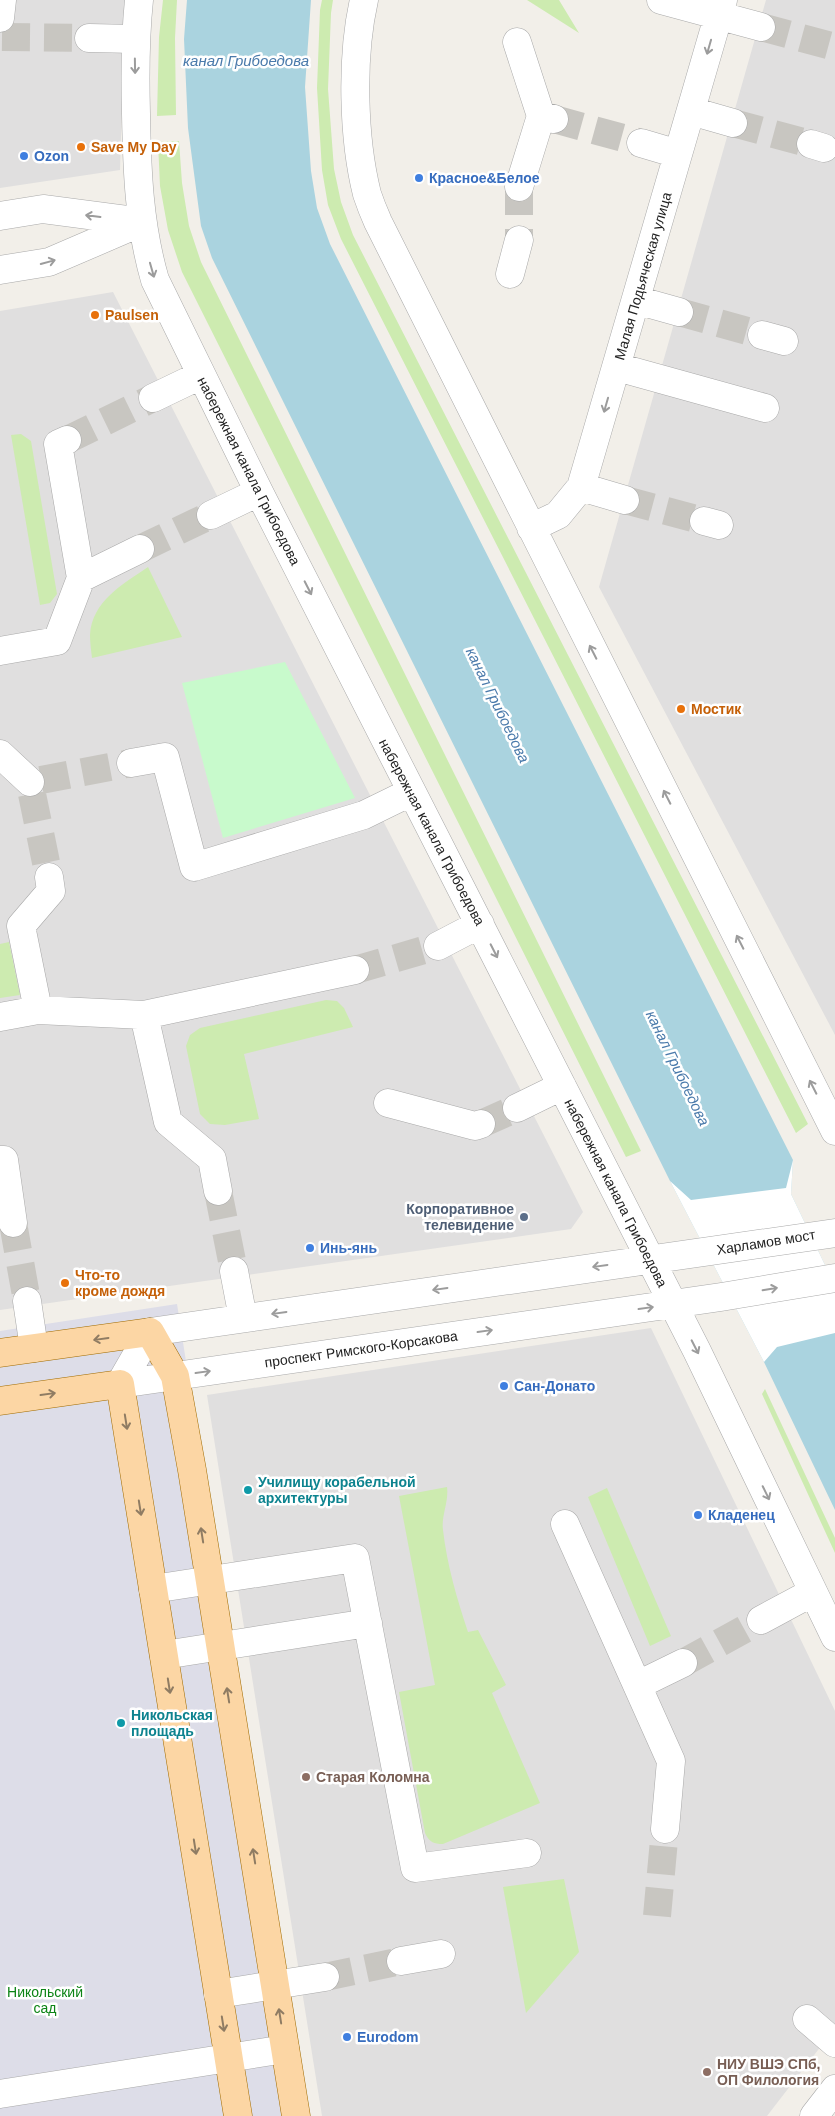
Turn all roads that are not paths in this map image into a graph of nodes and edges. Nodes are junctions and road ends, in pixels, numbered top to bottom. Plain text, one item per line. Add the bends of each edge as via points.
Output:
1 (2, 0) edge
2 (139, 0) edge
3 (364, 0) edge
4 (661, 0) edge
5 (721, 8) edge
6 (0, 18) edge
7 (761, 27) tunnel mouth
8 (89, 38) tunnel mouth
9 (135, 39) junction
10 (517, 42) dead end
11 (691, 111) junction
12 (733, 123) tunnel mouth
13 (641, 143) tunnel mouth
14 (678, 154) junction
15 (519, 187) tunnel mouth
16 (0, 216) edge
17 (142, 222) junction
18 (519, 240) tunnel mouth
19 (0, 270) edge
20 (510, 274) dead end
21 (636, 300) junction
22 (679, 312) tunnel mouth
23 (617, 367) junction
24 (200, 375) junction
25 (153, 398) tunnel mouth
26 (765, 408) dead end
27 (67, 440) dead end
28 (581, 487) junction
29 (258, 492) junction
30 (625, 500) tunnel mouth
31 (211, 515) tunnel mouth
32 (531, 528) junction
33 (140, 549) tunnel mouth
34 (81, 578) junction
35 (0, 651) edge
36 (0, 754) edge
37 (131, 763) tunnel mouth
38 (35, 785) tunnel mouth
39 (410, 792) junction
40 (49, 877) tunnel mouth
41 (480, 924) junction
42 (438, 946) tunnel mouth
43 (355, 970) tunnel mouth
44 (38, 1010) junction
45 (144, 1015) junction
46 (0, 1017) edge
47 (562, 1086) junction
48 (388, 1103) dead end
49 (517, 1108) tunnel mouth
50 (481, 1124) tunnel mouth
51 (835, 1131) edge
52 (0, 1160) edge
53 (218, 1191) tunnel mouth
54 (13, 1223) tunnel mouth
55 (833, 1233) edge
56 (650, 1259) junction
57 (234, 1271) tunnel mouth
58 (835, 1278) edge
59 (27, 1301) tunnel mouth
60 (673, 1304) junction
61 (243, 1318) junction
62 (150, 1332) junction
63 (34, 1348) junction
64 (0, 1354) edge
65 (175, 1376) junction
66 (120, 1384) junction
67 (0, 1401) edge
68 (565, 1524) dead end
69 (210, 1579) junction
70 (153, 1589) junction
71 (813, 1592) junction
72 (760, 1620) tunnel mouth
73 (368, 1623) junction
74 (835, 1637) edge
75 (220, 1646) junction
76 (164, 1655) junction
77 (683, 1663) tunnel mouth
78 (638, 1685) junction
79 (665, 1829) tunnel mouth
80 (527, 1853) dead end
81 (441, 1954) dead end
82 (401, 1961) tunnel mouth
83 (325, 1977) tunnel mouth
84 (275, 1986) junction
85 (218, 1994) junction
86 (807, 2019) dead end
87 (835, 2043) edge
88 (285, 2049) junction
89 (228, 2058) junction
90 (835, 2089) edge
91 (0, 2094) edge
92 (238, 2116) edge
93 (296, 2116) edge
94 (814, 2116) edge

1 - 6 street
2 - 9 street, набережная канала Грибоедова
3 - 32 street via 355,88 361,165 368,196
4 - 5 street
5 - 7 street
5 -> 11 street, Малая Подьяческая улица
8 - 9 street
9 -> 17 street, набережная канала Грибоедова via 137,177
10 - 15 street via 547,118
11 - 12 street
11 - 14 street, Малая Подьяческая улица
13 - 14 street
14 - 21 street, Малая Подьяческая улица
17 -> 16 street via 43,209
19 -> 17 street via 49,262
17 -> 24 street, набережная канала Грибоедова via 155,280
18 - 20 street
21 - 22 street
21 - 23 street, Малая Подьяческая улица
23 - 26 street
23 -> 28 street, Малая Подьяческая улица
24 - 25 street
24 - 29 street, набережная канала Грибоедова
27 - 34 street via 58,444
28 - 30 street
28 - 32 street, Малая Подьяческая улица via 558,515
29 - 31 street
29 -> 39 street, набережная канала Грибоедова
51 -> 32 street
33 - 34 street
34 - 35 street via 58,641
36 - 38 street
37 - 39 street via 165,757 194,867 364,815
39 - 41 street, набережная канала Грибоедова
40 - 44 street via 51,891 21,926
41 - 42 street
41 -> 47 street, набережная канала Грибоедова
43 - 45 street
44 - 45 street
44 - 46 street
45 - 53 street via 168,1122 212,1159
47 - 49 street
47 - 56 street, набережная канала Грибоедова
48 - 50 street via 474,1126
52 - 54 street via 4,1160
55 - 56 street, Харламов мост
56 - 60 street, набережная канала Грибоедова
56 -> 61 street
57 - 61 street
60 -> 58 street, проспект Римского-Корсакова
59 - 63 street
65 -> 60 street, проспект Римского-Корсакова
60 -> 71 street, набережная канала Грибоедова
61 - 62 street
62 -> 63 main road
62 - 65 main road
62 - 66 street
63 - 64 main road
65 - 66 street, проспект Римского-Корсакова
69 -> 65 main road
67 -> 66 main road, проспект Римского-Корсакова
66 -> 70 main road
68 - 78 street
69 - 70 street
69 - 73 street via 355,1558
69 - 75 main road
70 - 76 main road
71 - 72 street
71 - 74 street, набережная канала Грибоедова
73 - 75 street
73 - 80 street via 415,1868
75 - 76 street
84 -> 75 main road
76 -> 85 main road
77 - 78 street
78 - 79 street via 671,1761
81 - 82 street
83 - 84 street
84 - 85 street
88 -> 84 main road
85 -> 89 main road
86 - 87 street
88 - 89 street
88 - 93 main road
89 - 91 street
89 - 92 main road
90 - 94 street

